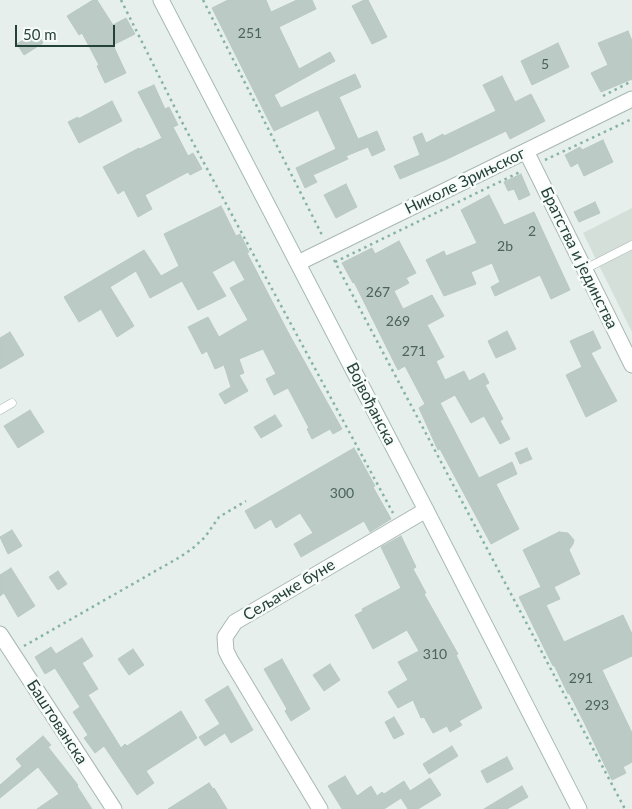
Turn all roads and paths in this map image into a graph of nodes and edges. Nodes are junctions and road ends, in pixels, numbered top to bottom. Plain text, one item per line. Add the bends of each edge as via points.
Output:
1 (121, 0) edge
2 (161, 0) edge
3 (203, 0) edge
4 (632, 99) edge
5 (632, 119) edge
6 (526, 151) junction
7 (534, 166) junction
8 (632, 245) edge
9 (328, 248) junction
10 (335, 262) junction
11 (298, 263) junction
12 (585, 269) junction
13 (632, 365) edge
14 (12, 403) dead end
15 (0, 410) edge
16 (246, 501) dead end
17 (426, 510) junction
18 (399, 524) junction
19 (0, 634) edge
20 (12, 653) junction
21 (114, 809) edge
22 (320, 809) edge
23 (578, 809) edge
24 (625, 809) edge

1 - 18 path via 188,135
2 - 11 street, Војвођанска
3 - 9 path
4 - 6 street, Николе Зрињског
5 - 7 path
6 - 7 street, Братства и јединства
6 - 9 street, Николе Зрињског
7 - 10 path
7 - 12 street, Братства и јединства
8 - 12 lane
9 - 10 path
9 - 11 street, Николе Зрињског
10 - 24 path
11 - 17 street, Војвођанска
12 - 13 street, Братства и јединства
14 - 15 lane
16 - 20 path via 219,517 193,548
17 - 18 street, Сељачке буне
17 - 23 street, Војвођанска
18 - 22 street, Сељачке буне via 235,622 225,637 230,659
19 - 20 street, Баштованска
20 - 21 street, Баштованска

